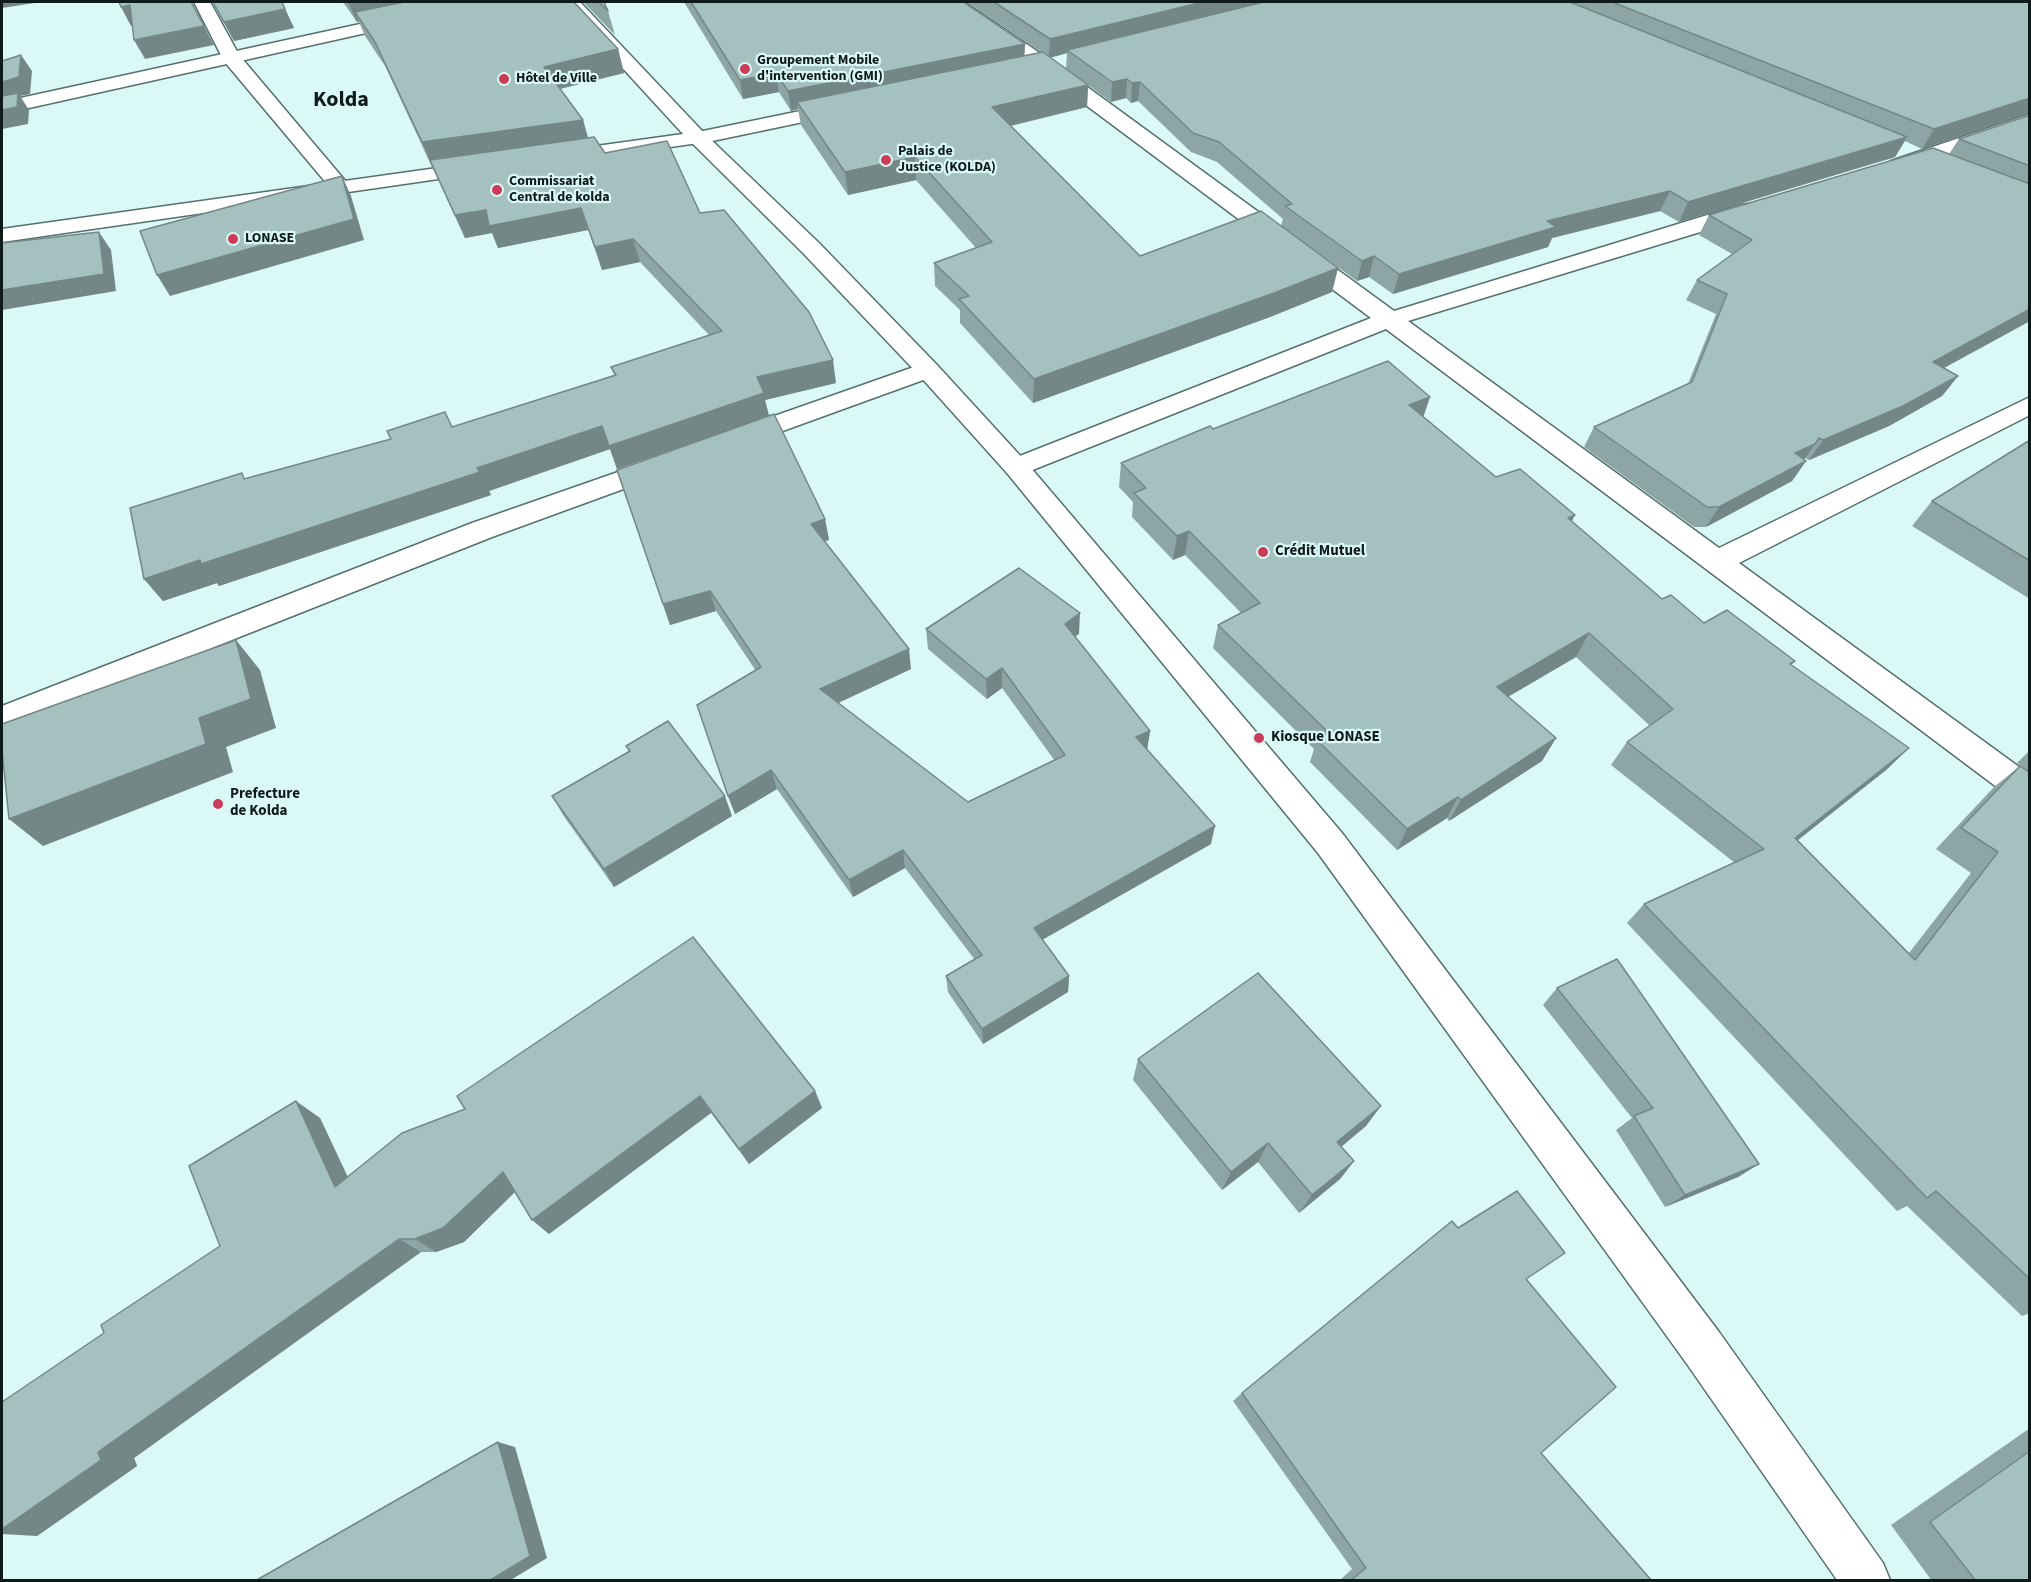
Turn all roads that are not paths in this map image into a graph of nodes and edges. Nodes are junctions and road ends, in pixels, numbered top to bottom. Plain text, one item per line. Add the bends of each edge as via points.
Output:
1 (202, 2) edge
2 (483, 2) edge
3 (571, 2) edge
4 (953, 2) edge
5 (231, 57) junction
6 (861, 104) edge
7 (2, 108) edge
8 (2030, 120) edge
9 (698, 138) junction
10 (1889, 144) edge
11 (1921, 158) junction
12 (537, 160) edge
13 (502, 165) edge
14 (1943, 167) edge
15 (1876, 171) edge
16 (340, 187) junction
17 (1774, 202) edge
18 (2, 236) edge
19 (1388, 320) junction
20 (928, 370) junction
21 (2030, 405) edge
22 (716, 446) edge
23 (683, 458) edge
24 (1016, 466) junction
25 (1718, 561) junction
26 (2, 720) edge
27 (2030, 793) edge
28 (1866, 1581) edge

1 - 5 street
2 - 5 street
3 - 9 street
4 - 19 street via 1046,65
5 - 7 street
5 - 16 street
6 - 9 street
8 - 11 street
9 - 12 street
9 - 20 street
10 - 11 street
11 - 14 street
11 - 15 street
13 - 16 street
16 - 18 street
17 - 19 street
19 - 24 street
19 - 25 street
20 - 22 street
20 - 24 street
21 - 25 street
23 - 26 street via 482,530
24 - 28 street via 1330,843 1703,1348
25 - 27 street

